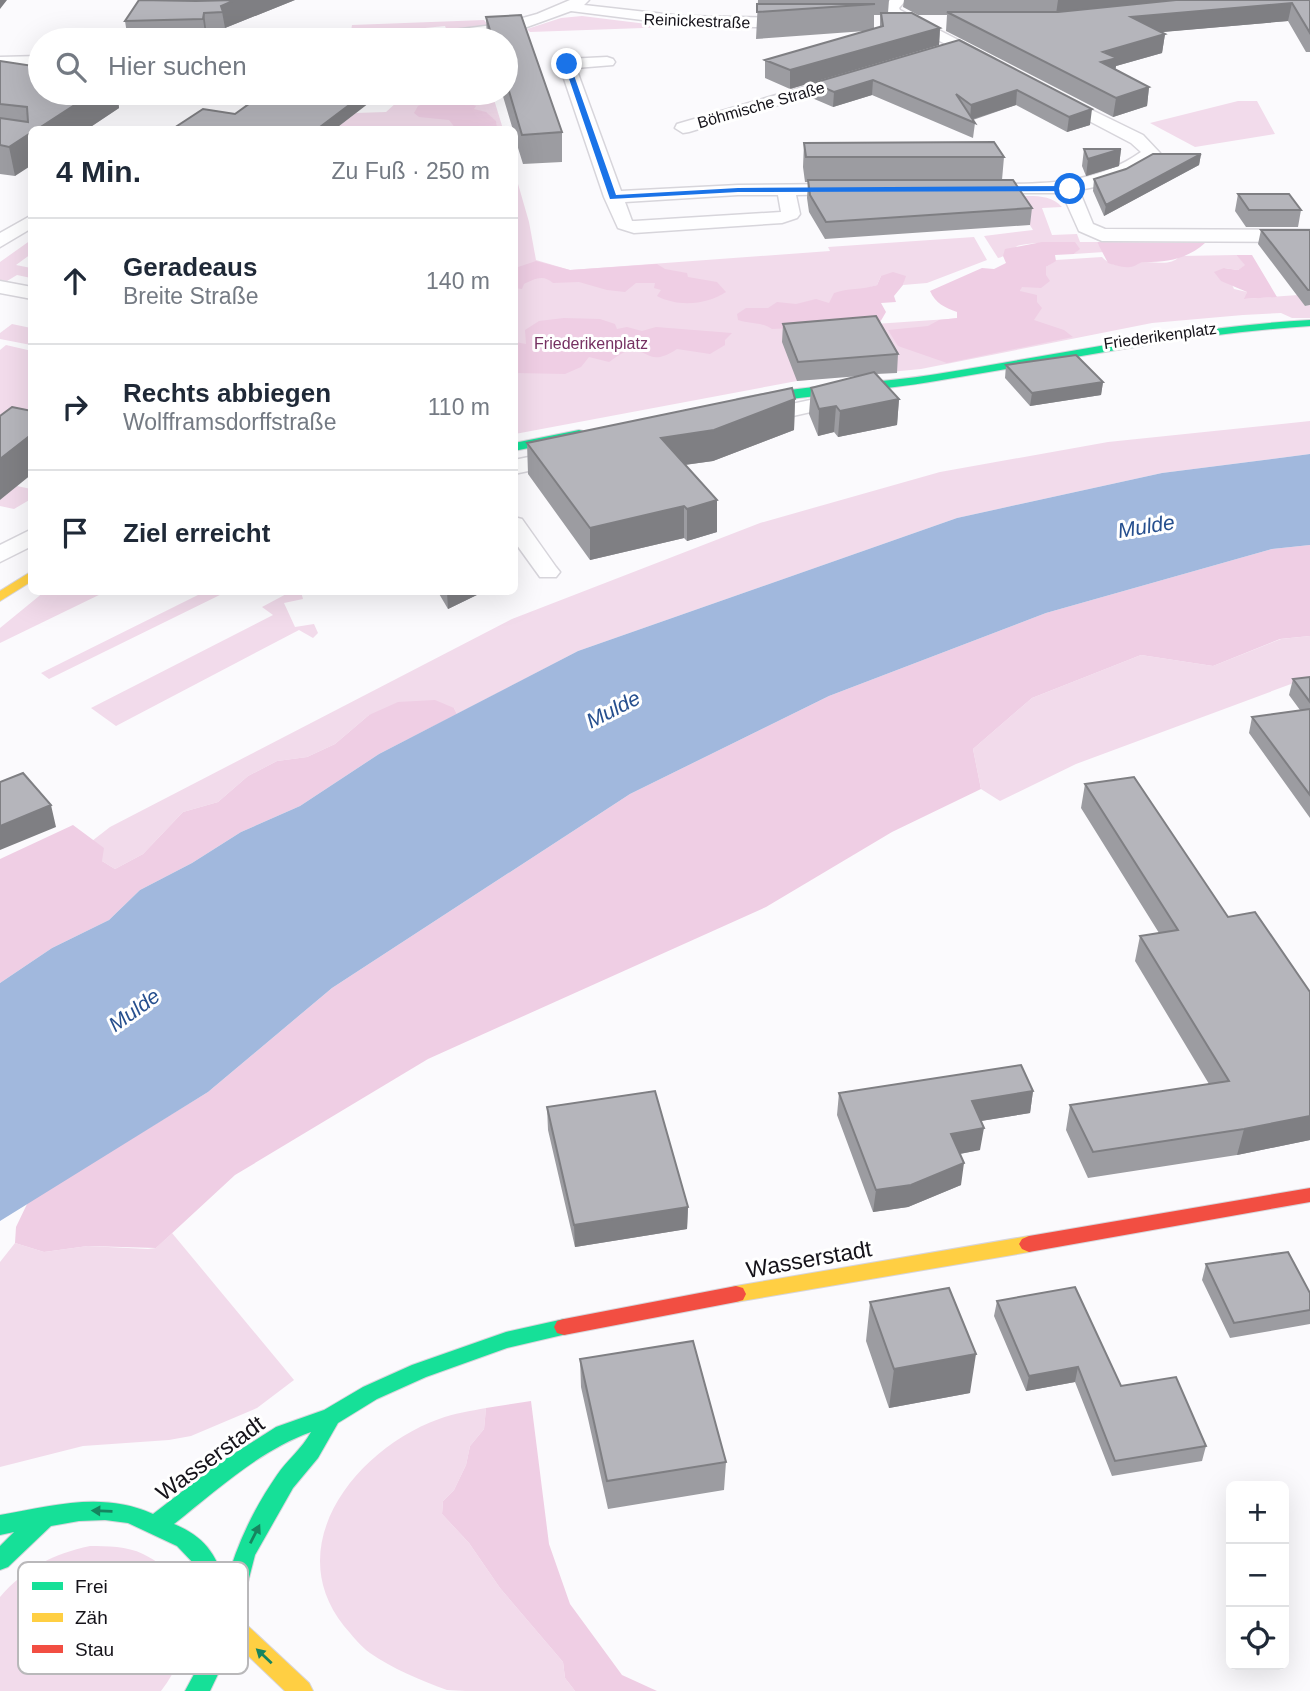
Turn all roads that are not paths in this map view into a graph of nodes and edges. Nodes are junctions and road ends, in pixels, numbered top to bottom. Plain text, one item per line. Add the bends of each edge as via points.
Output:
1 (899, 0) edge
2 (576, 3) edge
3 (886, 22) edge
4 (913, 22) junction
5 (806, 23) edge
6 (948, 23) edge
7 (506, 28) edge
8 (961, 46) junction
9 (939, 52) edge
10 (28, 61) edge
11 (0, 62) edge
12 (607, 62) dead end
13 (998, 65) edge
14 (862, 75) edge
15 (1046, 92) edge
16 (682, 128) dead end
17 (868, 189) edge
18 (963, 189) edge
19 (1070, 189) junction
20 (786, 190) junction
21 (613, 197) junction
22 (28, 223) edge
23 (1310, 236) edge
24 (0, 241) edge
25 (0, 287) edge
26 (28, 292) edge
27 (1310, 323) edge
28 (875, 387) junction
29 (723, 405) edge
30 (738, 422) edge
31 (591, 442) joint
32 (518, 447) edge
33 (518, 466) edge
34 (518, 530) edge
35 (28, 538) edge
36 (0, 555) edge
37 (548, 572) dead end
38 (28, 578) edge
39 (0, 597) edge
40 (1310, 1195) edge
41 (331, 1417) junction
42 (45, 1517) junction
43 (157, 1524) junction
44 (0, 1525) edge
45 (0, 1560) edge
46 (207, 1562) edge
47 (242, 1562) edge
48 (248, 1642) edge
49 (207, 1674) edge
50 (197, 1691) edge
51 (301, 1691) edge

1 - 4 street via 891,7
2 - 5 street, Reinickestraße via 630,17 671,21
2 - 7 street
3 - 4 street
4 - 6 street
4 - 8 street
8 - 9 street
8 - 13 street
10 - 11 street
12 - 21 street via 567,64
14 - 16 street, Böhmische Straße
15 - 19 street via 1136,139 1151,153 1132,170
17 - 20 street
18 - 19 street
19 - 23 street via 1085,227 1102,234
20 - 21 street
20 - 21 street via 791,214 782,218 635,227 624,224
22 - 24 street
25 - 26 street
27 - 28 main road, Friederikenplatz via 1154,335
28 - 29 main road, Friederikenplatz via 777,394
28 - 30 street via 850,397
31 - 32 main road
31 - 33 street
34 - 37 street
35 - 36 street
38 - 39 main road
40 - 41 main road, Wasserstadt via 558,1326 419,1371
41 - 43 main road, Wasserstadt via 264,1444
47 -> 41 main road, Wasserstadt via 285,1480 311,1452
43 -> 42 main road via 105,1510
42 - 44 main road
42 - 45 main road
43 - 46 main road via 185,1539
51 -> 48 main road
49 - 50 main road, Wasserstadt

